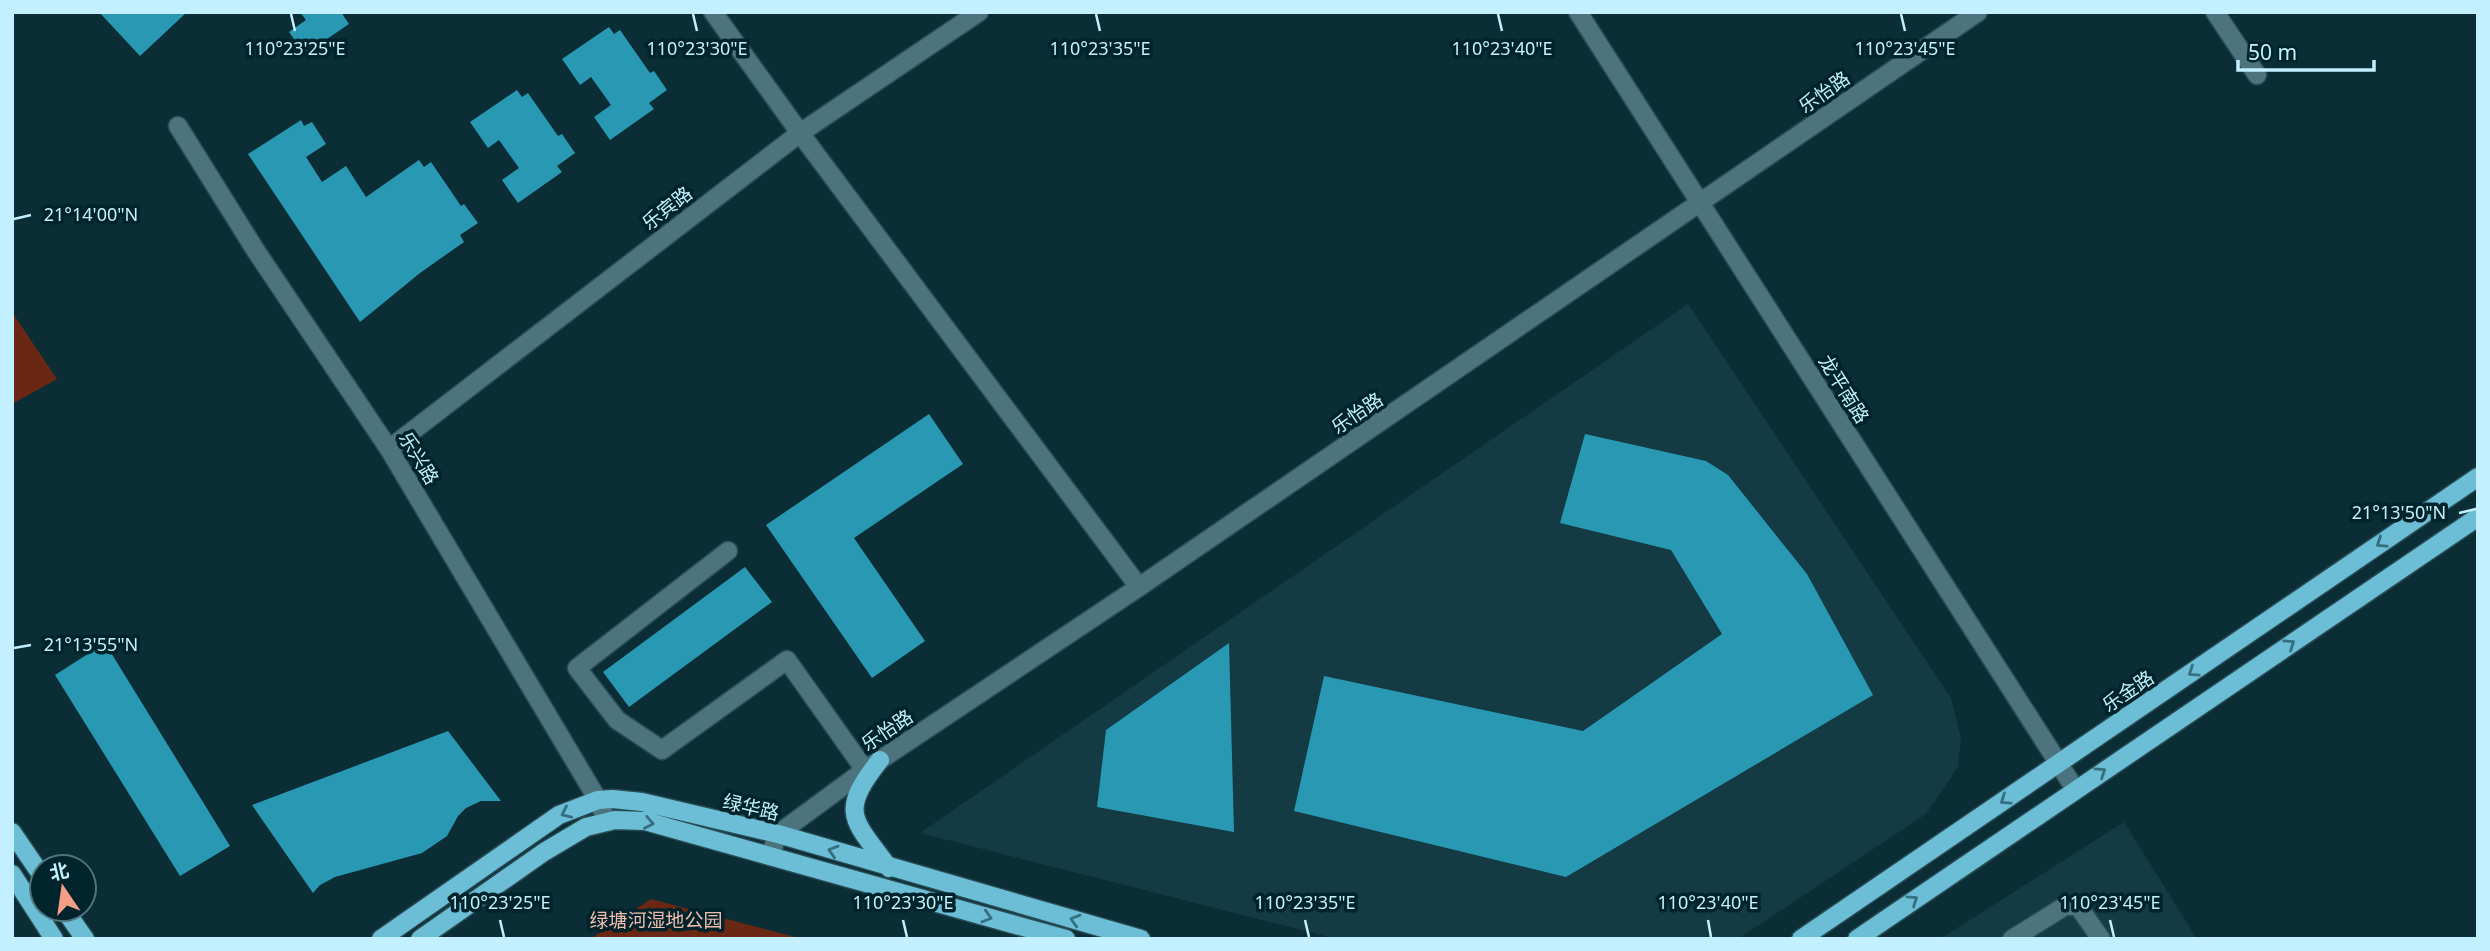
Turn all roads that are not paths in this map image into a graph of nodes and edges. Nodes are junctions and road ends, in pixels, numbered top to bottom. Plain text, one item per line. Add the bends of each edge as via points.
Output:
1 (713, 12) edge
2 (979, 12) edge
3 (1578, 12) edge
4 (1978, 12) edge
5 (2214, 12) edge
6 (2256, 75) dead end
7 (178, 127) dead end
8 (800, 133) junction
9 (1701, 203) junction
10 (389, 449) junction
11 (2478, 477) edge
12 (2478, 517) edge
13 (728, 551) dead end
14 (1139, 587) junction
15 (2058, 764) junction
16 (872, 765) junction
17 (2075, 789) junction
18 (598, 800) junction
19 (607, 822) junction
20 (12, 832) edge
21 (778, 834) junction
22 (28, 855) edge
23 (770, 856) junction
24 (889, 868) junction
25 (12, 874) edge
26 (74, 923) edge
27 (54, 939) edge
28 (85, 939) edge
29 (381, 939) edge
30 (420, 939) edge
31 (1066, 939) edge
32 (1141, 939) edge
33 (1801, 939) edge
34 (1857, 939) edge
35 (2012, 939) edge
36 (2101, 939) edge

1 - 8 street
2 - 8 street, 乐宾路
3 - 9 street, 龙平南路
4 - 9 street, 乐怡路
5 - 6 street
7 - 10 street, 乐兴路
8 - 10 street, 乐宾路
8 - 14 street
9 - 14 street, 乐怡路
9 - 15 street, 龙平南路
10 - 18 street, 乐兴路
11 -> 15 main road, 乐金路
17 -> 12 main road
13 - 16 street via 577,668 617,720 662,750 787,660
14 - 16 street, 乐怡路
15 - 17 street, 龙平南路
15 -> 33 main road, 乐金路
16 - 21 street, 乐怡路
16 - 24 main road via 853,807 856,820
34 -> 17 main road
18 - 19 street, 乐兴路
18 - 21 main road, 绿华路 via 642,803
18 -> 29 main road, 绿华路 via 559,815
19 -> 23 main road via 645,821
19 - 30 main road via 586,827 544,852
20 - 22 main road
21 - 23 street
24 -> 21 main road, 绿华路
23 -> 31 main road
32 -> 24 main road, 绿华路
25 - 27 main road
26 - 28 main road
35 - 36 street via 2065,906 2078,906

